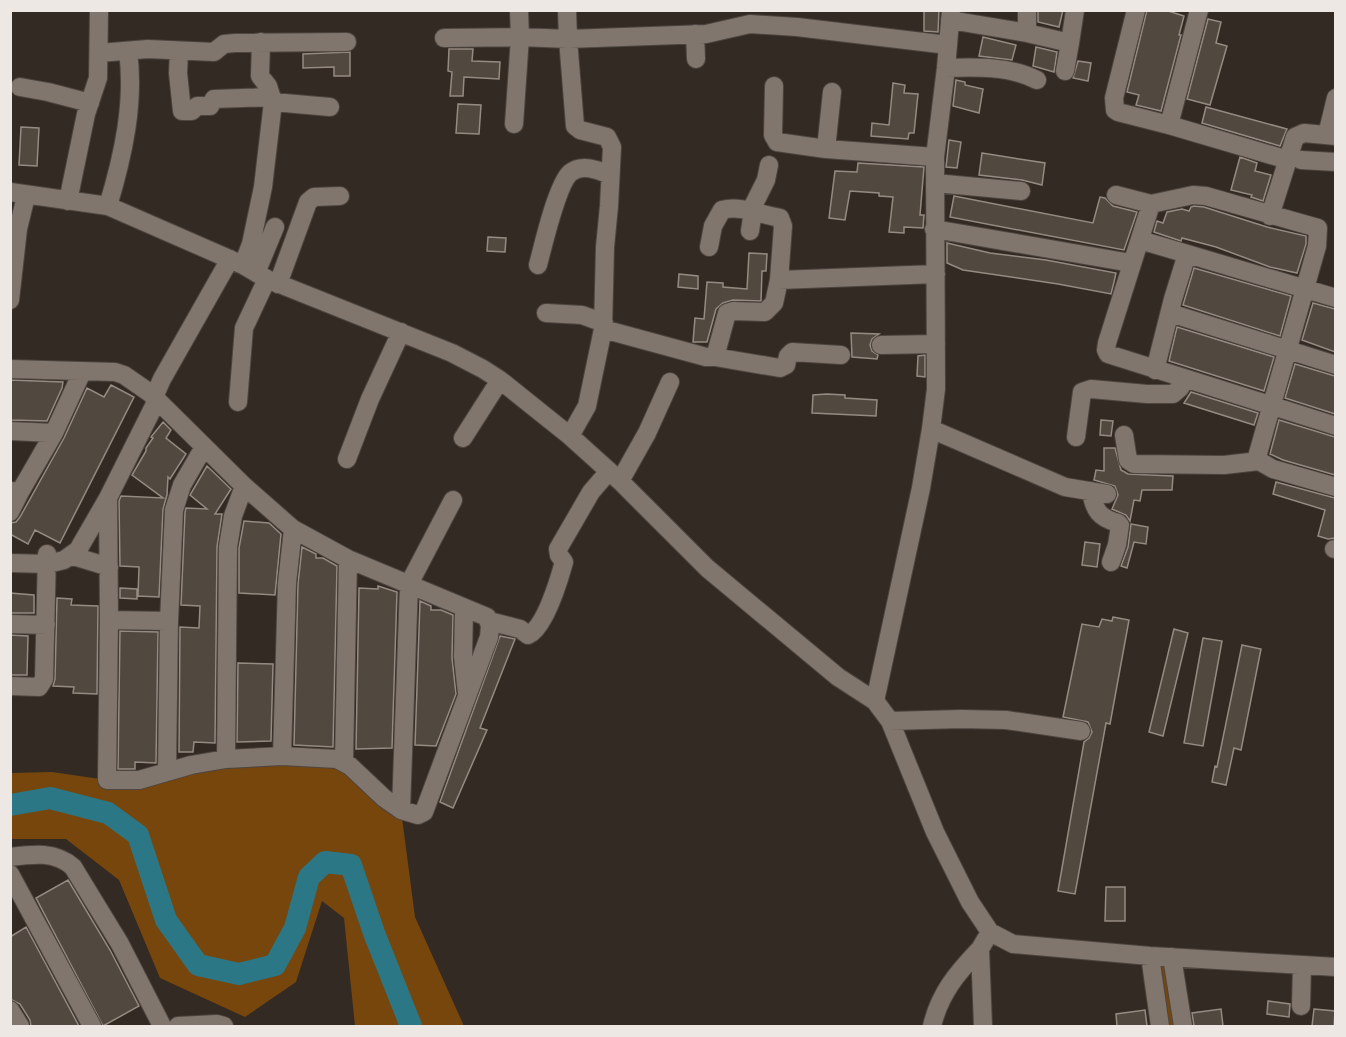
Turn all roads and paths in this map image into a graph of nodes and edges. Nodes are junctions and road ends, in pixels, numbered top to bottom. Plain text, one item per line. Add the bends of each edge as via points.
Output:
1 (99, 10) edge
2 (519, 10) edge
3 (567, 10) edge
4 (1028, 10) edge
5 (1074, 10) edge
6 (1136, 10) edge
7 (1199, 10) edge
8 (950, 15) edge
9 (991, 19) edge
10 (1027, 33) junction
11 (695, 34) junction
12 (520, 37) junction
13 (444, 38) dead end
14 (568, 39) junction
15 (261, 42) junction
16 (347, 42) dead end
17 (1070, 43) junction
18 (948, 45) junction
19 (128, 51) junction
20 (179, 51) junction
21 (99, 53) junction
22 (696, 59) dead end
23 (946, 68) junction
24 (1065, 71) dead end
25 (1037, 80) dead end
26 (774, 86) dead end
27 (20, 87) dead end
28 (832, 92) dead end
29 (1335, 98) edge
30 (272, 100) junction
31 (90, 103) junction
32 (330, 107) dead end
33 (514, 124) dead end
34 (1169, 125) junction
35 (1331, 136) edge
36 (826, 149) junction
37 (935, 157) junction
38 (1295, 160) junction
39 (1335, 162) edge
40 (769, 165) dead end
41 (610, 175) junction
42 (935, 183) junction
43 (1021, 191) dead end
44 (18, 194) edge
45 (1116, 195) dead end
46 (340, 196) dead end
47 (68, 201) junction
48 (1150, 204) junction
49 (108, 206) junction
50 (753, 213) junction
51 (1270, 216) junction
52 (275, 227) dead end
53 (1327, 228) edge
54 (934, 229) junction
55 (750, 231) dead end
56 (1140, 240) junction
57 (709, 247) dead end
58 (1187, 254) junction
59 (1131, 263) junction
60 (538, 265) dead end
61 (255, 272) junction
62 (936, 274) junction
63 (780, 280) junction
64 (1306, 288) junction
65 (1335, 298) edge
66 (10, 300) edge
67 (546, 313) dead end
68 (1170, 313) junction
69 (604, 326) junction
70 (401, 332) junction
71 (936, 344) junction
72 (881, 345) dead end
73 (1288, 352) junction
74 (841, 355) dead end
75 (715, 357) junction
76 (1335, 365) edge
77 (10, 369) edge
78 (1155, 370) junction
79 (82, 372) junction
80 (1185, 380) junction
81 (500, 381) junction
82 (670, 382) dead end
83 (154, 397) junction
84 (238, 402) dead end
85 (1271, 407) junction
86 (1335, 426) edge
87 (932, 429) junction
88 (10, 431) edge
89 (54, 433) junction
90 (1124, 435) dead end
91 (570, 436) junction
92 (1076, 437) dead end
93 (463, 438) dead end
94 (204, 447) junction
95 (347, 459) dead end
96 (1259, 461) junction
97 (615, 476) junction
98 (244, 486) junction
99 (1335, 487) edge
100 (15, 491) edge
101 (108, 498) junction
102 (453, 500) dead end
103 (10, 512) edge
104 (293, 529) junction
105 (10, 553) edge
106 (73, 556) junction
107 (48, 559) junction
108 (348, 559) junction
109 (1111, 562) dead end
110 (10, 563) edge
111 (108, 567) junction
112 (409, 584) junction
113 (464, 609) junction
114 (109, 620) junction
115 (169, 621) junction
116 (489, 621) junction
117 (10, 624) edge
118 (46, 625) junction
119 (10, 686) edge
120 (467, 697) junction
121 (874, 701) junction
122 (890, 721) junction
123 (1081, 731) dead end
124 (282, 756) junction
125 (226, 759) junction
126 (344, 762) junction
127 (167, 772) junction
128 (401, 810) junction
129 (10, 857) edge
130 (10, 874) edge
131 (990, 933) junction
132 (980, 949) junction
133 (1150, 956) junction
134 (1172, 957) junction
135 (1302, 965) junction
136 (1335, 967) edge
137 (1301, 1006) dead end
138 (10, 1010) edge
139 (20, 1026) edge
140 (92, 1026) edge
141 (162, 1026) edge
142 (178, 1026) edge
143 (224, 1026) edge
144 (932, 1026) edge
145 (983, 1026) edge
146 (1160, 1026) edge
147 (1183, 1026) edge

1 - 21 street
2 - 12 street
3 - 14 street
4 - 10 street
5 - 17 street
6 - 34 street via 1114,98 1115,110
7 - 34 street
8 - 9 street
8 - 18 street
9 - 10 street
10 - 17 street
11 - 14 street
11 - 18 street via 712,34 750,24
11 - 22 street
12 - 13 street
12 - 14 street
12 - 33 street
14 - 41 street via 575,126 611,141
15 - 16 street
15 - 20 street via 224,44 214,52
15 - 30 street via 260,76
17 - 24 street
18 - 23 street
19 - 20 street
19 - 21 street
19 - 49 street via 131,83 126,132
20 - 30 street via 184,112 212,105 214,99
21 - 31 street via 98,78
23 - 25 street via 1009,71
23 - 37 street
26 - 36 street via 775,141
27 - 31 street
28 - 36 street
29 - 35 street
30 - 32 street
30 - 61 street via 263,187 251,244
31 - 47 street
34 - 38 street
35 - 38 street via 1304,133 1295,137
36 - 37 street
37 - 42 street
38 - 39 street
38 - 51 street
40 - 50 street
41 - 60 street via 588,168 570,173 558,197
41 - 69 street
42 - 43 street
42 - 54 street
44 - 47 street
44 - 66 street
45 - 48 street
46 - 61 street via 314,197 308,202
47 - 49 street
48 - 51 street via 1206,196
48 - 56 street
49 - 61 street
50 - 55 street
50 - 57 street via 722,210 713,226
50 - 63 street via 777,217 782,222
51 - 53 street
52 - 61 street
53 - 64 street via 1317,246
54 - 59 street
54 - 62 street
56 - 58 street
56 - 59 street
58 - 64 street
58 - 68 street
59 - 78 street via 1106,350
61 - 70 street
61 - 83 street
61 - 84 street via 244,328
62 - 63 street
62 - 71 street
63 - 75 street via 774,303 765,312 727,313
64 - 65 street
64 - 73 street
67 - 69 street via 582,315
68 - 73 street
68 - 78 street
69 - 75 street
69 - 91 street via 586,406
70 - 81 street via 469,361
70 - 95 street
71 - 72 street
71 - 87 street
73 - 76 street
73 - 85 street
74 - 75 street via 792,352 780,368
77 - 79 street
78 - 80 street
79 - 83 street via 120,373
79 - 89 street
80 - 85 street
80 - 92 street via 1173,394 1091,389 1082,392
81 - 91 street
81 - 93 street
82 - 97 street via 647,434
83 - 94 street
83 - 101 street
83 - 107 street via 69,545
85 - 86 street
85 - 96 street
87 - 109 street via 1065,487 1099,492 1092,501 1100,514 1120,525
87 - 121 street
88 - 89 street
89 - 100 street
90 - 96 street via 1128,459 1134,464 1224,465
91 - 97 street
94 - 98 street
94 - 115 street via 176,501
96 - 99 street via 1273,469
97 - 116 street via 591,492 558,549 564,562 537,628 528,636 520,629
97 - 121 street via 707,568
98 - 104 street
98 - 125 street via 231,523 228,547
100 - 103 street
101 - 106 street
101 - 111 street
102 - 112 street
104 - 108 street
104 - 124 street via 287,583
105 - 107 street
106 - 107 street
106 - 111 street
107 - 110 street
107 - 118 street
108 - 112 street
108 - 126 street
111 - 114 street
112 - 113 street
112 - 128 street
113 - 116 street
113 - 120 street
114 - 115 street
114 - 127 street via 107,780 139,780
115 - 127 street
116 - 120 street via 489,638
117 - 118 street
118 - 119 street via 43,682 39,687
120 - 128 street via 424,812 418,815
121 - 122 street
122 - 123 street via 1006,720
122 - 131 street via 935,832
124 - 125 street
124 - 126 street
125 - 127 street
126 - 128 street
129 - 141 street via 52,855 73,867 120,944
130 - 140 street
131 - 132 street
131 - 133 street via 1013,944
132 - 144 street via 940,999
132 - 145 street
133 - 134 street
133 - 146 street
134 - 135 street
134 - 147 street
135 - 136 street
135 - 137 street
138 - 139 street
142 - 143 street

